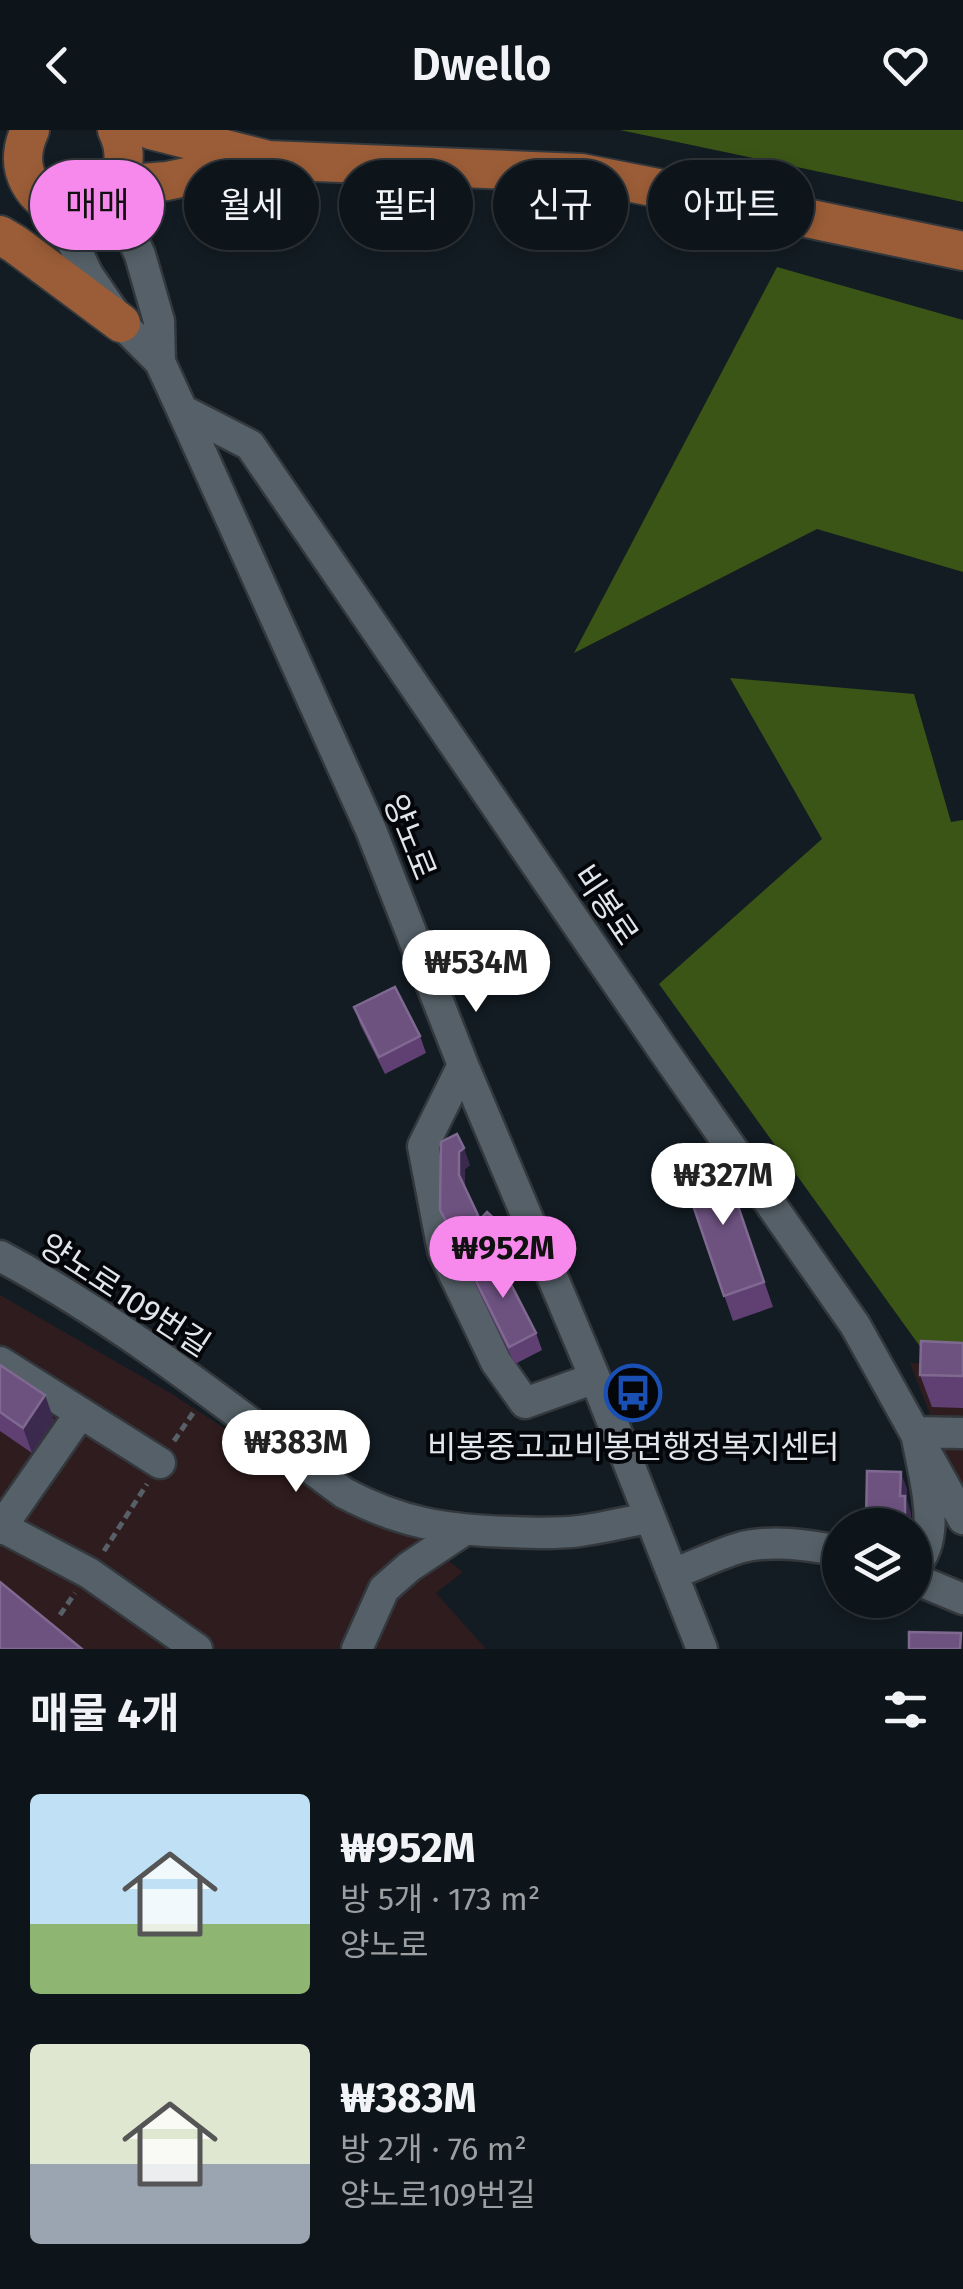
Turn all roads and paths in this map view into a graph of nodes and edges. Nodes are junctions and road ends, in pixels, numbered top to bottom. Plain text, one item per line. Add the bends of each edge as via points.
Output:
1 (8, 130) edge
2 (30, 130) edge
3 (117, 130) edge
4 (151, 130) edge
5 (0, 131) edge
6 (257, 145) edge
7 (125, 160) edge
8 (164, 181) edge
9 (30, 184) edge
10 (0, 188) edge
11 (30, 196) edge
12 (0, 235) edge
13 (75, 250) edge
14 (138, 250) edge
15 (963, 252) edge
16 (121, 324) junction
17 (160, 362) junction
18 (182, 410) junction
19 (463, 1065) junction
20 (0, 1256) edge
21 (0, 1362) edge
22 (595, 1378) junction
23 (80, 1414) junction
24 (916, 1432) junction
25 (963, 1432) edge
26 (160, 1463) joint
27 (927, 1508) edge
28 (649, 1518) junction
29 (963, 1519) edge
30 (1, 1528) edge
31 (118, 1530) dead end
32 (463, 1531) junction
33 (822, 1549) edge
34 (673, 1574) junction
35 (932, 1586) edge
36 (963, 1599) edge
37 (198, 1649) edge
38 (358, 1649) edge
39 (702, 1649) edge

1 - 5 main road
2 - 9 main road via 22,156
3 - 7 main road
4 - 6 main road
6 - 8 main road
6 - 15 main road via 330,162 580,173
10 - 11 main road
12 - 16 main road
13 - 16 street
14 - 17 street via 159,321
16 - 17 street
17 - 18 street
18 - 19 street, 양노로 via 371,830
18 - 24 street, 비봉로 via 250,445 855,1325
19 - 22 street, 양노로
19 - 22 street via 422,1146 443,1251 496,1362 525,1403
20 - 32 street, 양노로109번길 via 149,1348 344,1493 397,1517
21 - 23 street
22 - 28 street, 양노로
23 - 26 street
23 - 30 street
24 - 25 street
24 - 27 street
24 - 29 street, 비봉로
26 - 31 path
28 - 32 street, 양노로109번길 via 557,1534
28 - 34 street, 양노로
30 - 37 street via 88,1574
32 - 38 street via 384,1589
33 - 34 street via 758,1544
34 - 39 street, 양노로
35 - 36 street

